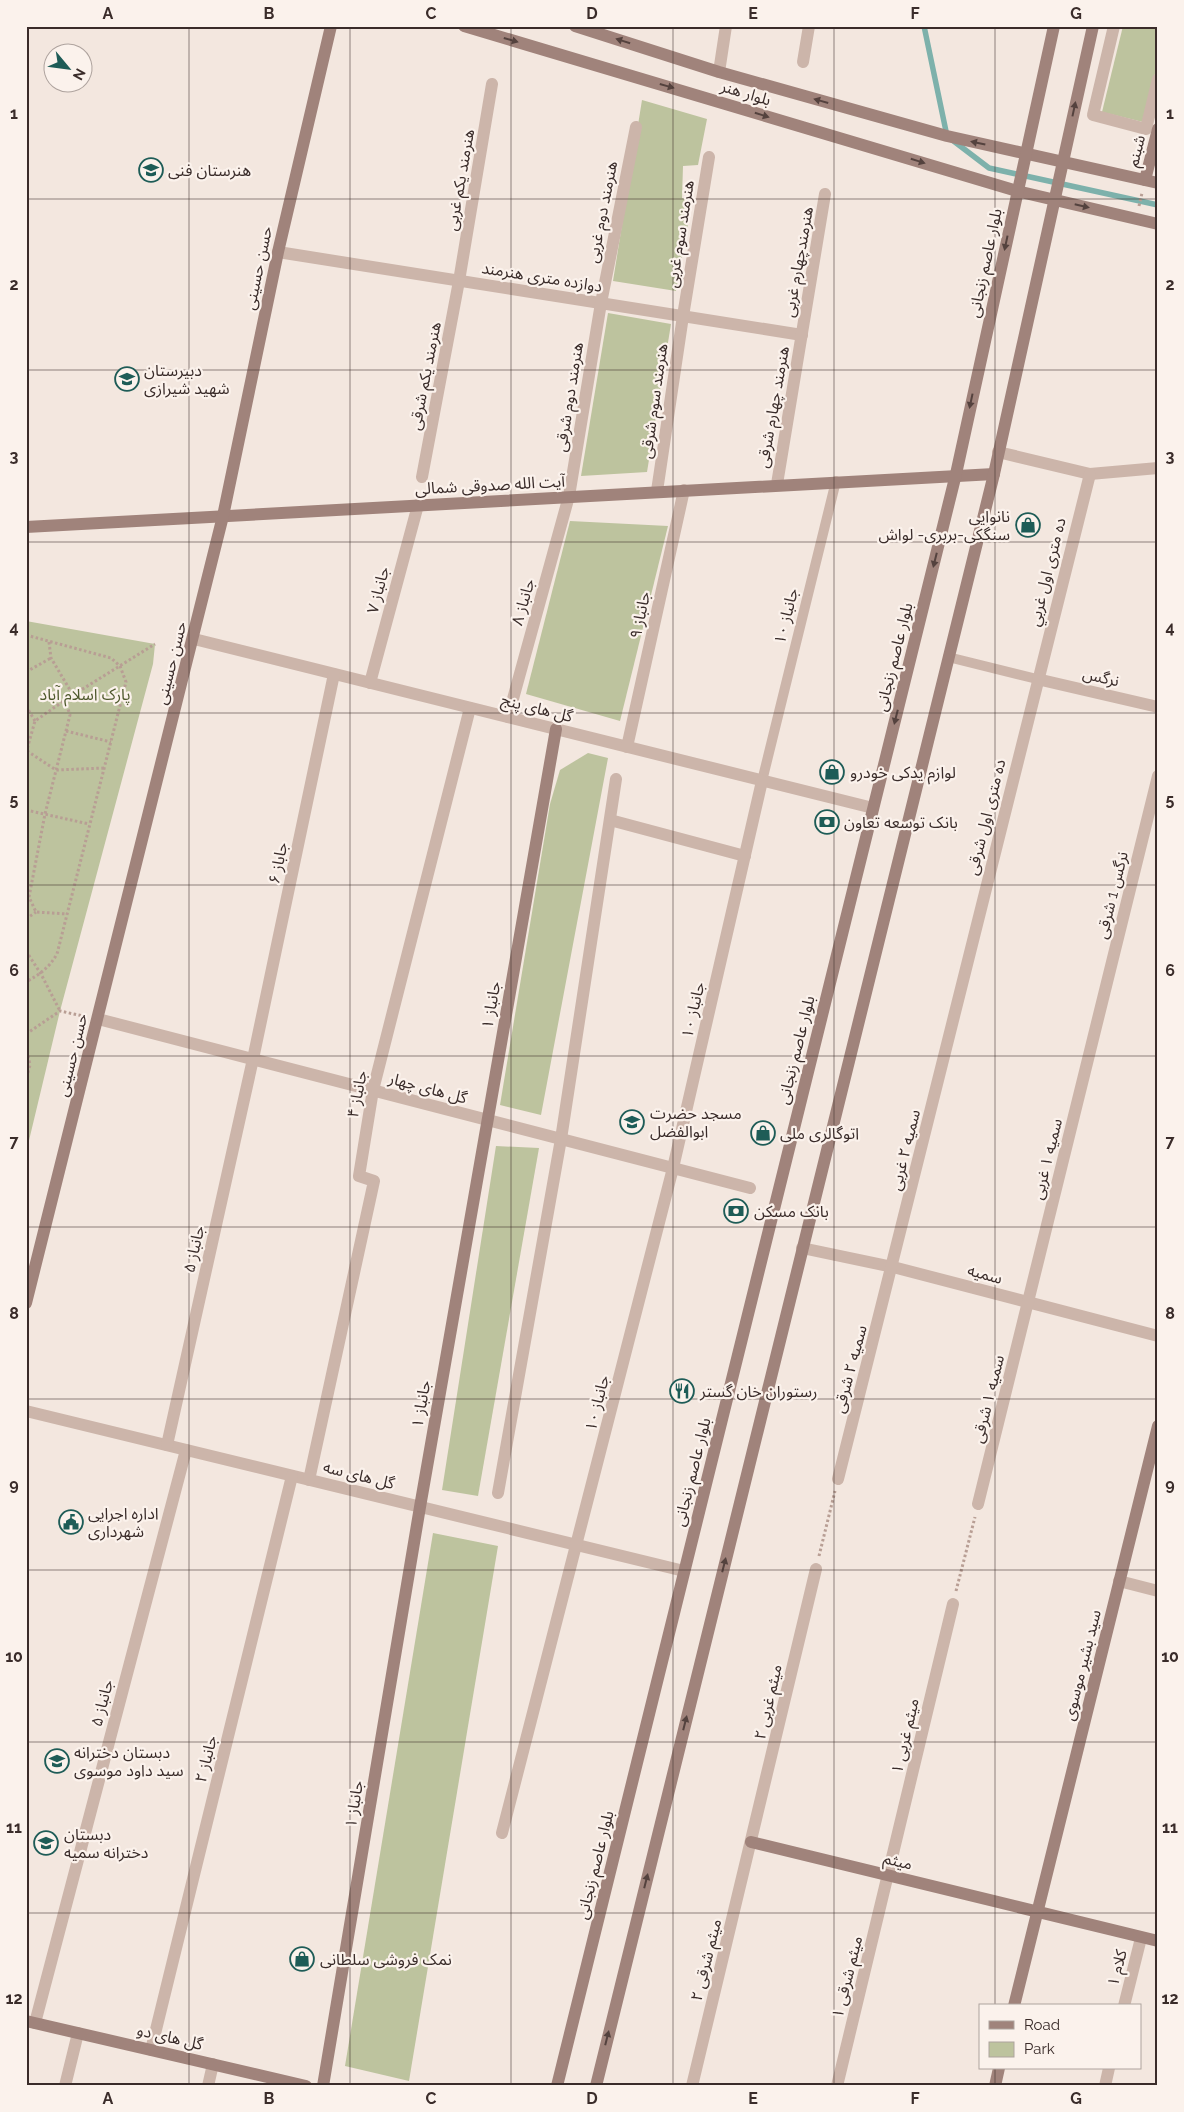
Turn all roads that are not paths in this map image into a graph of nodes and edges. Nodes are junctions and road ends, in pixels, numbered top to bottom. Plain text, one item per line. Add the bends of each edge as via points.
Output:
1 (331, 26) edge
2 (464, 26) edge
3 (575, 26) edge
4 (726, 26) edge
5 (809, 26) edge
6 (1054, 26) edge
7 (1093, 26) edge
8 (1114, 26) edge
9 (803, 62) dead end
10 (719, 72) junction
11 (1158, 79) edge
12 (492, 84) dead end
13 (636, 127) dead end
14 (1158, 129) edge
15 (1026, 150) junction
16 (709, 157) dead end
17 (1063, 159) junction
18 (1152, 182) edge
19 (1017, 193) junction
20 (825, 194) dead end
21 (1053, 202) junction
22 (1158, 224) edge
23 (278, 252) junction
24 (459, 281) junction
25 (601, 303) junction
26 (683, 316) junction
27 (802, 335) junction
28 (998, 452) junction
29 (1158, 468) edge
30 (956, 474) junction
31 (994, 474) junction
32 (1090, 474) junction
33 (422, 477) dead end
34 (836, 481) junction
35 (777, 484) junction
36 (684, 490) junction
37 (657, 491) junction
38 (569, 496) junction
39 (418, 505) junction
40 (223, 516) junction
41 (26, 527) edge
42 (194, 639) junction
43 (948, 657) junction
44 (334, 674) junction
45 (1037, 679) junction
46 (370, 683) junction
47 (1158, 707) edge
48 (470, 708) junction
49 (508, 717) junction
50 (556, 729) junction
51 (627, 747) junction
52 (1158, 776) edge
53 (616, 779) dead end
54 (762, 780) junction
55 (873, 808) junction
56 (610, 820) junction
57 (745, 856) junction
58 (98, 1019) junction
59 (1097, 1023) joint
60 (948, 1040) joint
61 (252, 1059) junction
62 (373, 1090) junction
63 (488, 1120) junction
64 (561, 1139) junction
65 (674, 1168) junction
66 (750, 1188) dead end
67 (802, 1248) junction
68 (893, 1267) junction
69 (1029, 1302) junction
70 (26, 1303) edge
71 (1158, 1336) edge
72 (26, 1411) edge
73 (1158, 1426) edge
74 (167, 1445) junction
75 (186, 1450) junction
76 (292, 1476) junction
77 (838, 1479) road end
78 (309, 1480) junction
79 (498, 1493) dead end
80 (978, 1504) road end
81 (420, 1507) junction
82 (577, 1546) junction
83 (816, 1569) road end
84 (684, 1572) junction
85 (1119, 1581) junction
86 (1158, 1590) edge
87 (953, 1604) road end
88 (502, 1833) dead end
89 (752, 1842) junction
90 (888, 1875) junction
91 (1038, 1911) junction
92 (1141, 1938) junction
93 (1158, 1941) edge
94 (1015, 2004) edge
95 (1124, 2004) edge
96 (31, 2022) edge
97 (78, 2033) junction
98 (151, 2050) junction
99 (213, 2064) junction
100 (999, 2070) edge
101 (1109, 2070) edge
102 (65, 2086) edge
103 (208, 2086) edge
104 (306, 2086) edge
105 (324, 2086) edge
106 (557, 2086) edge
107 (596, 2086) edge
108 (692, 2086) edge
109 (837, 2086) edge
110 (995, 2086) edge
111 (1105, 2086) edge

1 - 23 main road, حسن حسینی
2 -> 19 main road, بلوار هنر
10 -> 3 main road, بلوار هنر
4 - 10 street
5 - 9 street
6 - 15 main road
17 -> 7 main road
8 - 11 street via 1092,115 1146,128
15 -> 10 main road, بلوار هنر via 947,136
12 - 24 street, هنرمند یکم غربی
13 - 25 street, هنرمند دوم غربی
14 - 18 main road, شبنم
15 - 17 main road, بلوار هنر
15 - 19 main road, بلوار عاصم زنجانی
16 - 26 street, هنرمند سوم غربی
17 - 18 main road, بلوار هنر
17 - 21 main road
19 - 21 main road, بلوار هنر
19 -> 30 main road, بلوار عاصم زنجانی
20 - 27 street, هنرمندچهارم غربی
21 -> 22 main road, بلوار هنر
21 - 28 main road
23 - 24 street, دوازده متری هنرمند
23 - 40 main road, حسن حسینی
24 - 25 street, دوازده متری هنرمند
24 - 33 street, هنرمند یکم شرقی
25 - 26 street, دوازده متری هنرمند
25 - 38 street, هنرمند دوم شرقی
26 - 27 street, دوازده متری هنرمند
26 - 37 street, هنرمند سوم شرقی
27 - 35 street, هنرمند چهارم شرقی
28 - 31 main road
28 - 32 street
29 - 32 street
30 - 31 main road, آیت الله صدوقی شمالی
30 - 34 main road, آیت الله صدوقی شمالی
30 -> 55 main road, بلوار عاصم زنجانی
31 - 43 main road
32 - 45 street, ده متری اول غربي
34 - 35 main road, آیت الله صدوقی شمالی
34 - 54 lane, جانباز ۱۰
35 - 36 main road, آیت الله صدوقی شمالی
36 - 37 main road, آیت الله صدوقی شمالی
36 - 51 street, جانباز ۹
37 - 38 main road, آیت الله صدوقی شمالی
38 - 39 main road, آیت الله صدوقی شمالی
38 - 49 street, جانباز ۸
39 - 40 main road, آیت الله صدوقی شمالی
39 - 46 street, جانباز ۷
40 - 41 main road, آیت الله صدوقی شمالی
40 - 42 main road, حسن حسینی
42 - 44 street, گل های پنج
42 - 58 main road, حسن حسینی
43 - 45 lane
43 - 67 main road
44 - 46 street, گل های پنج
44 - 61 street, جاباز ۶
45 - 47 street, نرگس
45 - 60 street, ده متری اول شرقی
46 - 48 street, گل های پنج
48 - 49 street, گل های پنج
48 - 62 street, جانباز ۴
49 - 50 street, گل های پنج
50 - 51 street, گل های پنج
50 - 63 main road, جانباز ۱
51 - 54 street, گل های پنج
52 - 59 street, نرگس 1 شرقی
53 - 56 street
54 - 55 street, گل های پنج
54 - 57 street, جانباز ۱۰
55 - 84 main road, بلوار عاصم زنجانی
56 - 57 street
56 - 64 street
57 - 65 street, جانباز ۱۰
58 - 61 street, گل های چهار
58 - 70 main road, حسن حسینی
59 - 69 street, سمیه ۱ غربی
60 - 68 street, سمیه ۲ غربی
61 - 62 street, گل های چهار
61 - 74 street, جانباز ۵
62 - 63 street, گل های چهار
62 - 78 street, جانباز ۴ via 358,1176 374,1181
63 - 64 street, گل های چهار
63 - 81 main road, جانباز ۱
64 - 65 street, گل های چهار
64 - 79 street
65 - 66 street, گل های چهار
65 - 82 street, جانباز ۱۰
67 - 68 street, سمیه
107 -> 67 main road
68 - 69 street, سمیه
68 - 77 street, سمیه ۲ شرقی
69 - 71 street, سمیه
69 - 80 street, سمیه ۱ شرقی
72 - 74 street, گل های سه
73 - 85 main road, سید بشیر موسوی
74 - 75 street, گل های سه
75 - 76 street, گل های سه
75 - 96 street, جانباز ۵
76 - 78 street, گل های سه
76 - 98 street, جانباز ۲
78 - 81 street, گل های سه
81 - 82 street, گل های سه
81 - 105 main road, جانباز ۱
82 - 84 street, گل های سه
82 - 88 street, جانباز ۱۰
83 - 89 street, میثم غربی ۲
84 - 106 main road, بلوار عاصم زنجانی
85 - 86 street
85 - 91 main road, سید بشیر موسوی
87 - 90 street, میثم غربی ۱
89 - 90 main road, میثم
89 - 108 street, میثم شرقی ۲
90 - 91 main road, میثم
90 - 109 street, میثم شرقی ۱
91 - 92 main road
91 - 94 main road, سید بشیر موسوی
92 - 93 main road
92 - 95 street, کلام ۱
96 - 97 main road, گل های دو
97 - 98 main road, گل های دو
97 - 102 street
98 - 99 main road, گل های دو
99 - 103 street
99 - 104 main road, گل های دو
100 - 110 main road
101 - 111 street

